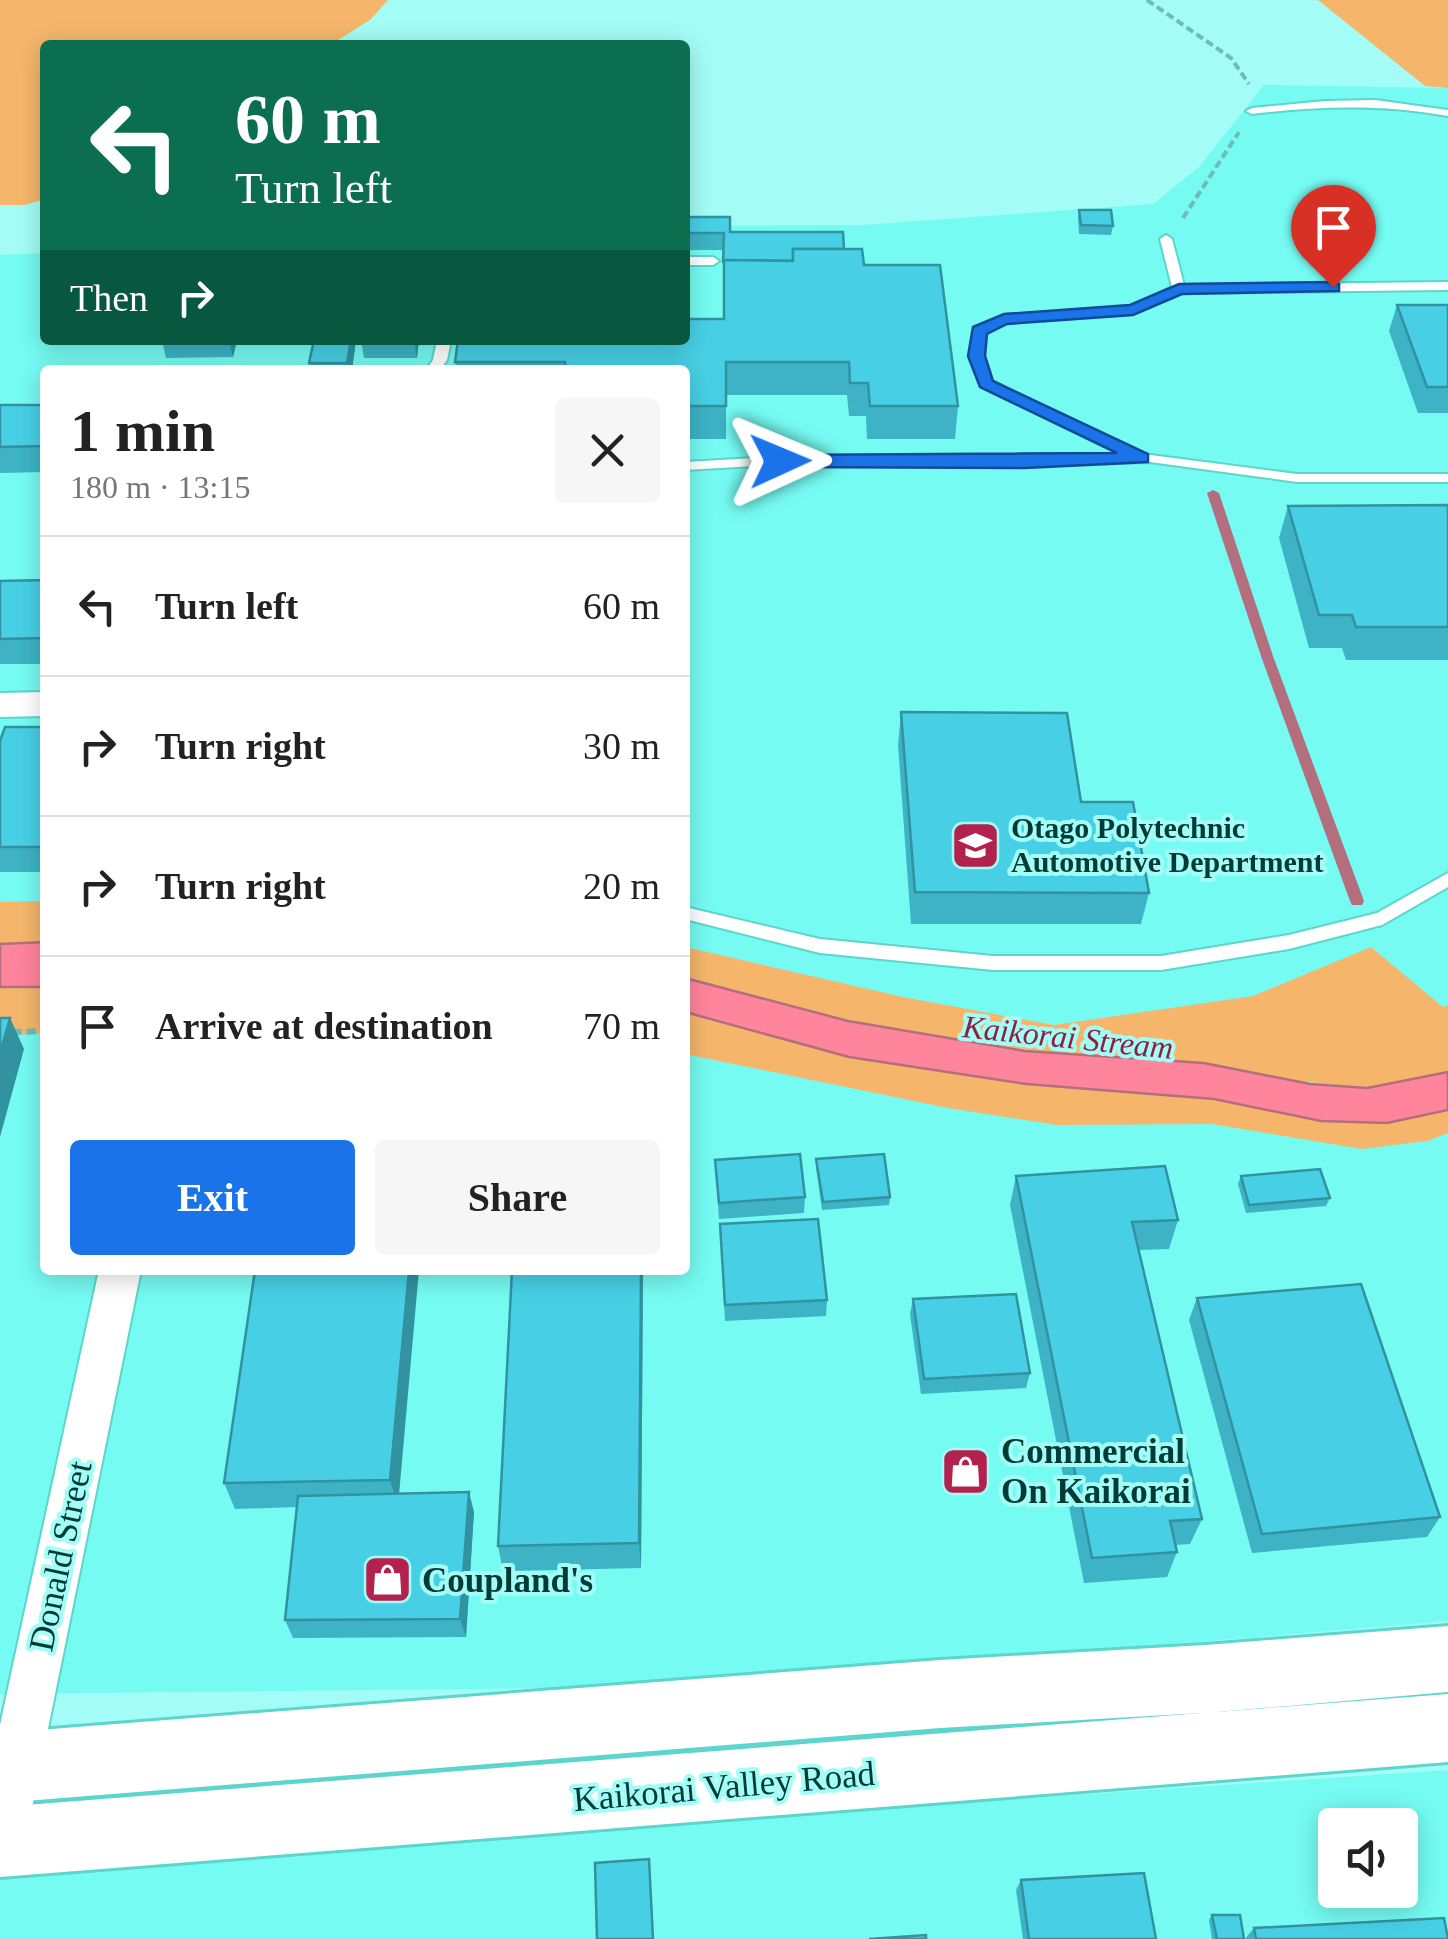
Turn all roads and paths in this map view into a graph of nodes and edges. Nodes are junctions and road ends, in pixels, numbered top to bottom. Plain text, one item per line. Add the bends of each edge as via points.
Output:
1 (1147, 0) edge
2 (1252, 111) junction
3 (1448, 113) edge
4 (1166, 240) joint
5 (690, 261) edge
6 (714, 261) dead end
7 (1448, 286) edge
8 (1179, 289) junction
9 (1142, 458) junction
10 (690, 466) edge
11 (1448, 478) edge
12 (0, 704) edge
13 (40, 704) edge
14 (1448, 879) edge
15 (690, 914) edge
16 (0, 1025) edge
17 (40, 1031) edge
18 (119, 1275) edge
19 (1448, 1659) edge
20 (1448, 1728) edge
21 (8, 1768) edge
22 (0, 1842) edge

1 - 2 path via 1231,58 1252,88
2 - 3 lane via 1331,104
2 - 4 path
4 - 8 lane
5 - 6 lane
7 - 8 lane
8 - 9 lane via 1133,310 1004,319 979,331 977,356 986,384
9 - 10 lane
9 - 11 lane via 1297,478
12 - 13 street
14 - 15 lane via 1382,918 1289,942 1162,962 993,963 820,946
16 - 17 path
18 - 21 street, Donald Street
19 - 21 main road
20 - 22 main road, Kaikorai Valley Road
21 - 22 street, Donald Street

